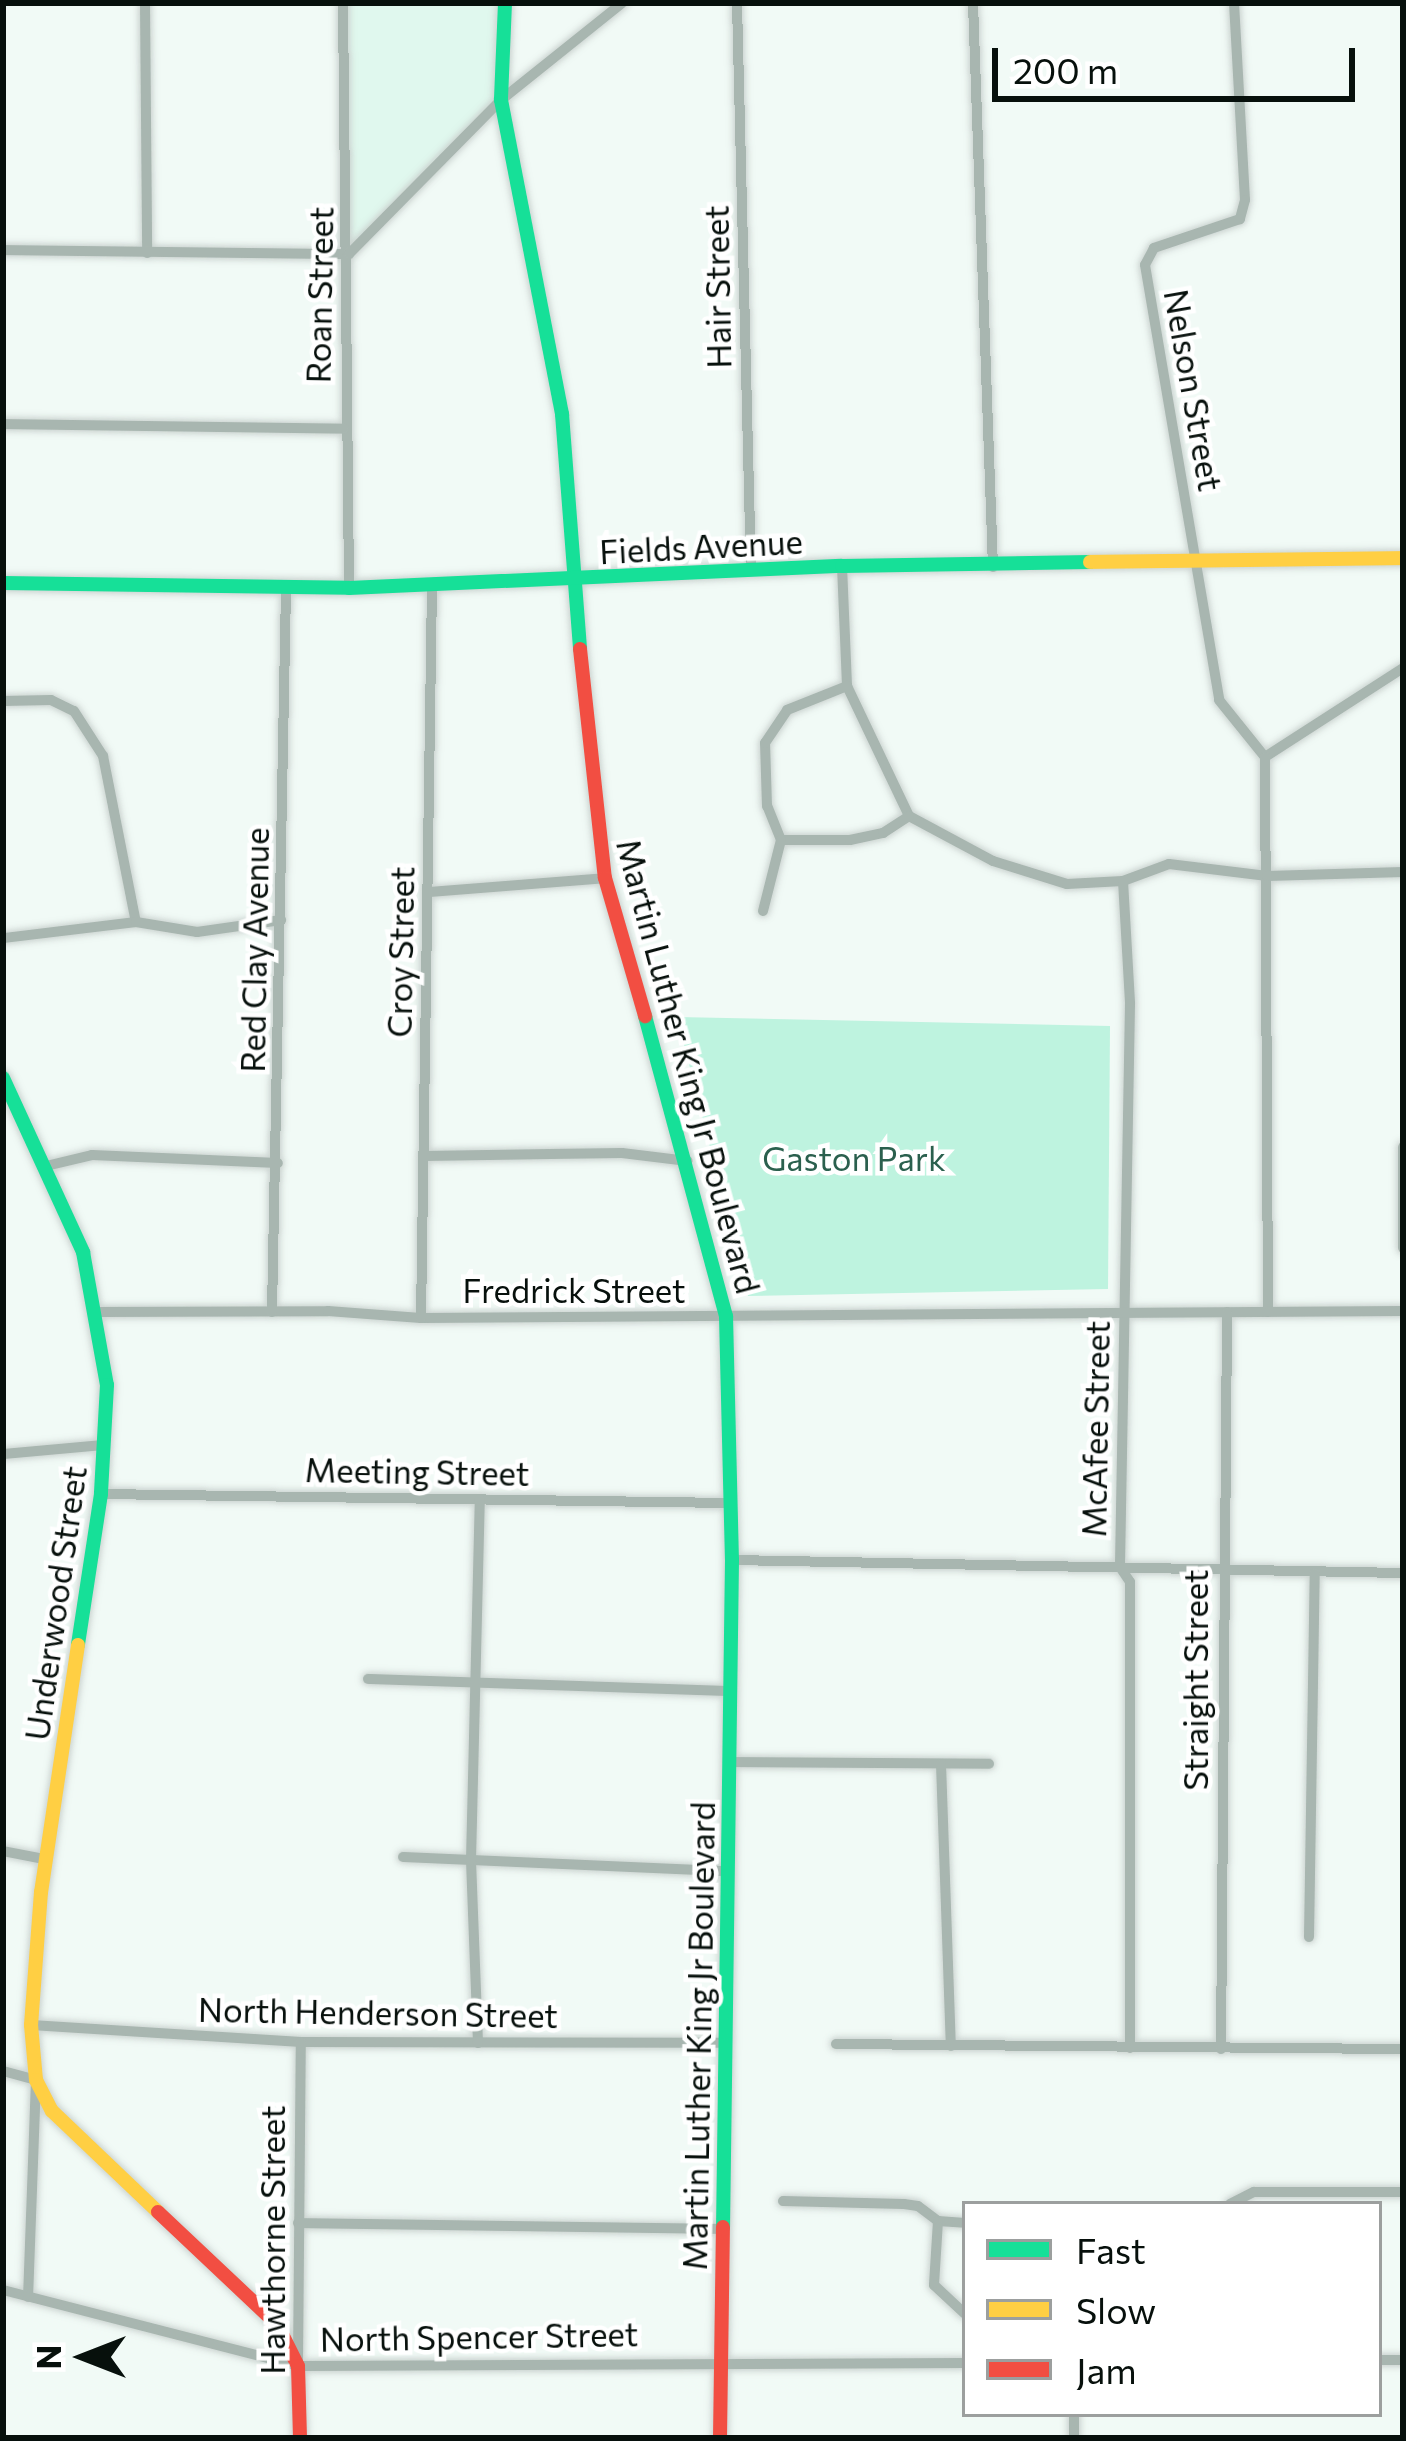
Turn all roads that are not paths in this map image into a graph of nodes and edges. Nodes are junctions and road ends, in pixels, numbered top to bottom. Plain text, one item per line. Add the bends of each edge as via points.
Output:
1 (145, 3) edge
2 (343, 3) edge
3 (506, 3) edge
4 (622, 3) edge
5 (737, 3) edge
6 (973, 3) edge
7 (1234, 3) edge
8 (500, 100) junction
9 (3, 250) edge
10 (147, 253) junction
11 (349, 254) junction
12 (3, 424) edge
13 (344, 429) junction
14 (1403, 558) edge
15 (1196, 563) junction
16 (842, 566) junction
17 (993, 567) junction
18 (752, 570) junction
19 (573, 580) junction
20 (3, 583) edge
21 (432, 587) junction
22 (286, 589) junction
23 (349, 589) junction
24 (1403, 668) edge
25 (847, 686) junction
26 (3, 701) edge
27 (1265, 757) junction
28 (910, 816) junction
29 (781, 840) junction
30 (1403, 872) edge
31 (1267, 875) junction
32 (605, 878) junction
33 (1123, 881) junction
34 (428, 892) junction
35 (763, 911) dead end
36 (281, 920) junction
37 (136, 922) junction
38 (3, 938) edge
39 (3, 1078) edge
40 (1403, 1147) edge
41 (424, 1156) junction
42 (688, 1161) junction
43 (278, 1163) junction
44 (46, 1166) junction
45 (1403, 1247) edge
46 (1403, 1311) edge
47 (96, 1312) junction
48 (272, 1312) junction
49 (1227, 1312) junction
50 (1268, 1312) junction
51 (1124, 1313) junction
52 (726, 1316) junction
53 (421, 1318) junction
54 (104, 1445) junction
55 (3, 1454) edge
56 (101, 1494) junction
57 (480, 1499) junction
58 (732, 1503) junction
59 (732, 1560) junction
60 (1120, 1567) junction
61 (1222, 1571) junction
62 (1315, 1573) junction
63 (1403, 1573) edge
64 (368, 1679) dead end
65 (479, 1683) junction
66 (730, 1691) junction
67 (729, 1762) junction
68 (941, 1764) junction
69 (989, 1765) dead end
70 (3, 1851) edge
71 (403, 1857) dead end
72 (44, 1859) junction
73 (471, 1860) junction
74 (728, 1871) junction
75 (1310, 1937) dead end
76 (31, 2026) junction
77 (301, 2042) junction
78 (478, 2043) junction
79 (725, 2043) junction
80 (836, 2044) dead end
81 (951, 2046) junction
82 (1130, 2048) junction
83 (1220, 2049) junction
84 (1403, 2049) edge
85 (3, 2071) edge
86 (37, 2080) junction
87 (1403, 2192) edge
88 (783, 2201) dead end
89 (1235, 2201) edge
90 (938, 2222) junction
91 (298, 2223) junction
92 (962, 2223) edge
93 (722, 2230) junction
94 (3, 2290) edge
95 (28, 2297) junction
96 (962, 2311) edge
97 (721, 2360) junction
98 (962, 2363) edge
99 (298, 2366) junction
100 (300, 2438) edge
101 (720, 2438) edge

1 - 10 street
2 - 11 street, Roan Street
3 - 8 street, Martin Luther King Jr Boulevard
4 - 8 street
5 - 18 street, Hair Street
6 - 17 street
7 - 15 street, Nelson Street via 1240,219 1154,248 1145,265
8 - 11 street
8 - 19 street, Martin Luther King Jr Boulevard via 562,414
9 - 10 street
10 - 11 street
11 - 13 street, Roan Street
12 - 13 street
13 - 23 street, Roan Street
14 - 15 street, Fields Avenue
15 - 17 street, Fields Avenue
15 - 27 street via 1219,700
16 - 17 street, Fields Avenue
16 - 18 street, Fields Avenue
16 - 25 street
18 - 19 street, Fields Avenue
19 - 21 street, Fields Avenue
19 - 32 street, Martin Luther King Jr Boulevard
20 - 22 street, Fields Avenue
21 - 23 street, Fields Avenue
21 - 34 street, Croy Street
22 - 23 street, Fields Avenue
22 - 36 street, Red Clay Avenue
24 - 27 street
25 - 28 street
25 - 29 street via 787,710 765,742 767,806
26 - 37 street via 51,700 74,711 104,756
27 - 31 street
28 - 29 street via 850,840
28 - 33 street via 993,860 1066,884
29 - 35 street
30 - 31 street
31 - 33 street via 1169,863
31 - 50 street
32 - 34 street
32 - 42 street, Martin Luther King Jr Boulevard
33 - 51 street, McAfee Street via 1130,1004
34 - 41 street, Croy Street
36 - 37 street via 197,932
36 - 43 street, Red Clay Avenue
37 - 38 street
39 - 44 street, Underwood Street
40 - 45 street
41 - 42 street
41 - 53 street, Croy Street
42 - 52 street, Martin Luther King Jr Boulevard
43 - 44 street via 92,1155
43 - 48 street, Red Clay Avenue
44 - 47 street, Underwood Street via 82,1252
46 - 50 street, Fredrick Street
47 - 48 street, Fredrick Street
47 - 54 street, Underwood Street via 107,1384
48 - 53 street, Fredrick Street
49 - 50 street, Fredrick Street
49 - 51 street, Fredrick Street
49 - 61 street, Straight Street
51 - 52 street, Fredrick Street
51 - 60 street, McAfee Street
52 - 53 street, Fredrick Street
52 - 58 street, Martin Luther King Jr Boulevard
54 - 55 street
54 - 56 street, Underwood Street
56 - 57 street, Meeting Street
56 - 72 street, Underwood Street
57 - 58 street, Meeting Street
57 - 65 street
58 - 59 street, Martin Luther King Jr Boulevard
59 - 60 street
59 - 66 street, Martin Luther King Jr Boulevard
60 - 61 street
60 - 82 street, McAfee Street via 1130,1582
61 - 62 street
61 - 83 street, Straight Street
62 - 63 street
62 - 75 street
64 - 65 street
65 - 66 street
65 - 73 street
66 - 67 street, Martin Luther King Jr Boulevard
67 - 68 street
67 - 74 street, Martin Luther King Jr Boulevard
68 - 69 street
68 - 81 street
70 - 72 street
71 - 73 street
72 - 76 street, Underwood Street
73 - 74 street
73 - 78 street
74 - 79 street, Martin Luther King Jr Boulevard
76 - 77 street, North Henderson Street
76 - 86 street, Underwood Street
77 - 78 street, North Henderson Street
77 - 91 street, Hawthorne Street
78 - 79 street, North Henderson Street
79 - 93 street, Martin Luther King Jr Boulevard
80 - 81 street
81 - 82 street
82 - 83 street
83 - 84 street
85 - 86 street
86 - 95 street, Underwood Street
86 - 99 street via 52,2111 277,2324
87 - 89 street via 1254,2192
88 - 90 street via 904,2204
90 - 92 street
90 - 96 street via 934,2285
91 - 93 street
91 - 99 street, Hawthorne Street
93 - 97 street, Martin Luther King Jr Boulevard
94 - 95 street, North Spencer Street
95 - 99 street, North Spencer Street
97 - 98 street, North Spencer Street
97 - 99 street, North Spencer Street
97 - 101 street, Martin Luther King Jr Boulevard
99 - 100 street, Hawthorne Street

